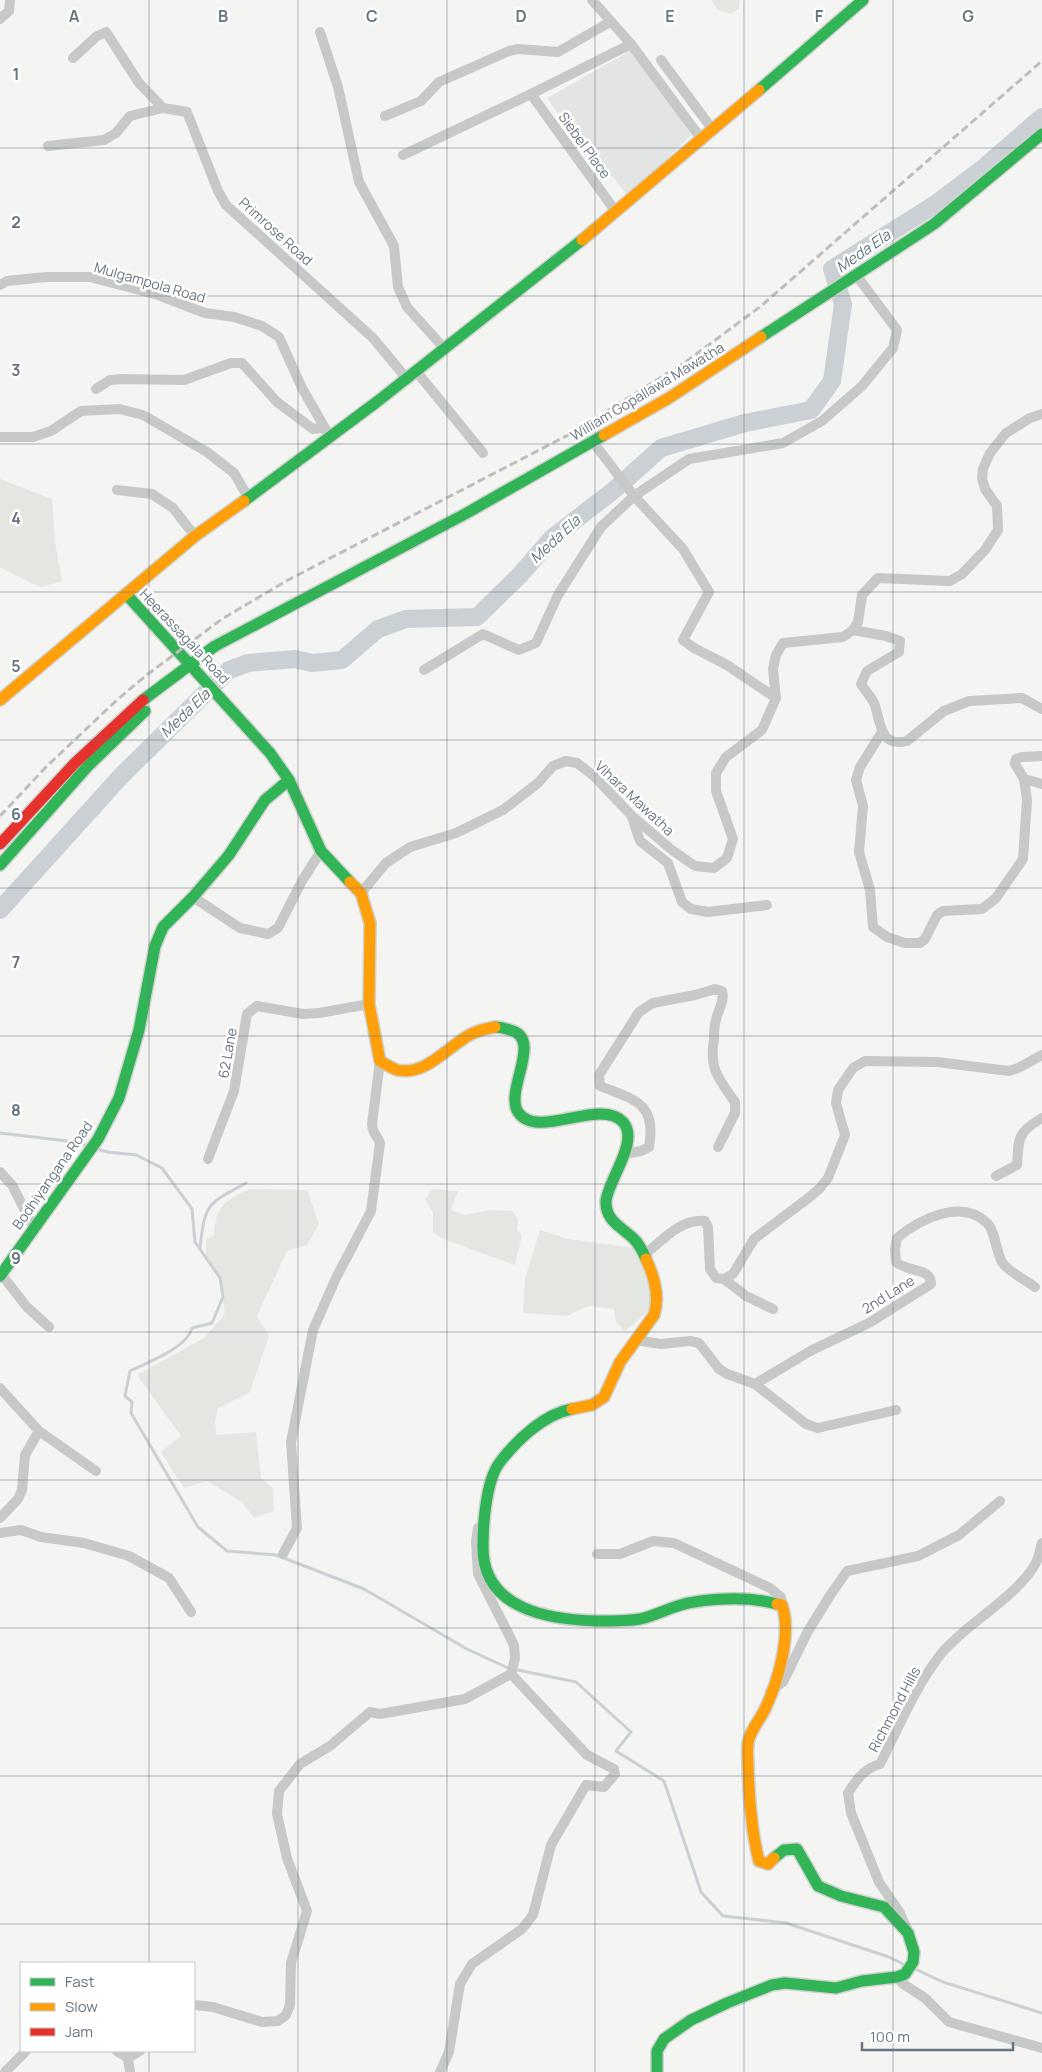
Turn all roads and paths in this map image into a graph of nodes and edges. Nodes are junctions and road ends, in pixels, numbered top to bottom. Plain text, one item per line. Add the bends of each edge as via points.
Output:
1 (10, 0) edge
2 (592, 0) edge
3 (857, 2) edge
4 (0, 19) edge
5 (610, 22) junction
6 (320, 32) dead end
7 (631, 44) junction
8 (74, 58) dead end
9 (661, 60) dead end
10 (531, 94) junction
11 (163, 108) junction
12 (385, 116) dead end
13 (713, 130) junction
14 (1042, 134) edge
15 (702, 140) junction
16 (48, 146) dead end
17 (403, 155) dead end
18 (616, 212) junction
19 (853, 278) junction
20 (0, 284) edge
21 (444, 348) junction
22 (416, 371) junction
23 (407, 379) junction
24 (96, 389) dead end
25 (1042, 414) edge
26 (327, 433) junction
27 (0, 437) edge
28 (594, 442) junction
29 (483, 453) dead end
30 (117, 490) dead end
31 (634, 496) junction
32 (248, 497) junction
33 (195, 536) junction
34 (126, 594) junction
35 (853, 630) junction
36 (192, 666) junction
37 (424, 670) dead end
38 (776, 698) junction
39 (0, 700) edge
40 (1042, 709) edge
41 (882, 732) junction
42 (1042, 756) edge
43 (1024, 779) junction
44 (289, 780) junction
45 (1042, 784) edge
46 (632, 816) junction
47 (0, 844) edge
48 (321, 851) junction
49 (0, 865) edge
50 (361, 893) junction
51 (193, 897) junction
52 (767, 905) dead end
53 (369, 1004) junction
54 (1042, 1055) edge
55 (380, 1061) junction
56 (1042, 1118) edge
57 (718, 1147) dead end
58 (624, 1154) junction
59 (208, 1159) dead end
60 (0, 1172) edge
61 (996, 1176) dead end
62 (34, 1228) junction
63 (644, 1255) junction
64 (1, 1275) edge
65 (724, 1279) junction
66 (1035, 1287) dead end
67 (773, 1309) dead end
68 (49, 1327) dead end
69 (635, 1340) junction
70 (755, 1384) junction
71 (0, 1388) edge
72 (896, 1410) dead end
73 (40, 1431) junction
74 (96, 1471) dead end
75 (490, 1477) junction
76 (1000, 1501) dead end
77 (0, 1518) edge
78 (0, 1533) edge
79 (1042, 1543) edge
80 (283, 1554) dead end
81 (598, 1554) dead end
82 (782, 1605) junction
83 (191, 1612) dead end
84 (511, 1674) junction
85 (770, 1692) junction
86 (908, 1933) junction
87 (905, 1972) junction
88 (195, 2005) edge
89 (1042, 2048) edge
90 (25, 2052) edge
91 (119, 2052) edge
92 (138, 2052) edge
93 (128, 2058) junction
94 (6, 2072) edge
95 (130, 2072) edge
96 (440, 2072) edge
97 (658, 2072) edge

1 - 4 street via 10,11
2 - 5 street
3 - 13 main road
5 - 7 street
5 - 12 street via 558,52 518,49 509,52 439,82 421,101
6 - 21 street via 338,87 359,182 394,246 398,288 407,307
7 - 10 street
7 - 15 street
8 - 11 street via 97,36 106,32 139,83
9 - 13 street
10 - 17 street
10 - 18 street, Siebel Place
11 - 16 street via 130,116 116,133 104,140
11 - 23 street, Primrose Road via 187,112 226,205 373,338
13 - 15 main road
14 - 19 main road, William Gopallawa Mawatha via 940,219
15 - 18 main road
18 - 21 main road
19 - 28 main road, William Gopallawa Mawatha via 669,398
19 - 31 street via 897,330 894,348 862,386 822,421 783,443 689,459
20 - 26 street, Mulgampola Road via 46,277 90,277 158,295 205,313 234,317 262,326 279,336
21 - 22 main road
22 - 23 main road
22 - 29 street
23 - 26 main road
24 - 26 street via 110,380 184,380 242,362 277,402 313,429
25 - 35 street via 1006,433 990,453 983,469 985,490 997,506 998,530 985,550 962,574 950,581 878,578 862,595 858,622
26 - 32 main road
27 - 32 street via 34,437 52,431 81,411 119,409 143,415 207,452 234,473
28 - 31 street
28 - 36 main road, William Gopallawa Mawatha via 241,632
30 - 33 street via 152,494 173,508
31 - 37 street via 601,527 558,595 536,643 518,650 482,634
31 - 38 street via 683,549 709,592 683,640
32 - 33 main road
33 - 34 main road
34 - 36 main road, Heerassagala Road
34 - 39 main road
35 - 38 street, Vihara Mawatha via 843,637 783,643 773,669
35 - 41 street via 900,641 899,652 867,671 861,684 874,703
36 - 44 main road, Heerassagala Road via 270,752
36 - 47 main road, William Gopallawa Mawatha via 132,708 89,747
36 - 49 main road, William Gopallawa Mawatha via 93,760
38 - 46 street, Vihara Mawatha via 762,730 726,757 716,773 716,791 733,839 727,858 714,868 695,866
40 - 41 street via 1022,698 969,700 944,711 907,741 900,743 888,739
41 - 43 street via 860,767 856,780 863,806 859,852 870,890 873,927 887,937 905,943 920,943 925,939 937,914 943,911 982,909 996,898 1023,859 1027,800
42 - 43 street via 1016,759 1015,764
43 - 45 street
44 - 48 main road, Heerassagala Road
44 - 51 main road, Bodhiyangana Road via 266,800 229,855
46 - 50 street, Vihara Mawatha via 594,776 577,763 566,761 553,766 538,783 503,810 456,833 410,847 386,863
46 - 52 street via 640,841 668,863 686,905 708,912
48 - 50 main road, Heerassagala Road
48 - 51 street via 278,928 268,934 240,928
50 - 53 main road via 370,923
51 - 62 main road, Bodhiyangana Road via 163,926 155,946 139,1030 119,1098 98,1139
53 - 55 main road
53 - 59 street, 62 Lane via 320,1014 257,1006 247,1014 234,1091
54 - 65 street via 1009,1071 937,1062 865,1061 853,1068 838,1090 836,1103 845,1134 828,1178 811,1196 754,1239 733,1274
55 - 58 main road via 392,1069 410,1071 428,1066 472,1031 489,1027 514,1030 521,1036 525,1048 515,1093 519,1115 534,1122 607,1114 621,1119 626,1126 628,1142
55 - 80 street via 372,1124 372,1132 380,1143 371,1211 313,1330 292,1442 297,1528
56 - 61 street via 1025,1128 1018,1142 1016,1165
57 - 58 street via 734,1113 735,1102 712,1064 716,1020 724,998 722,991 715,989 653,1003 639,1012 599,1075 600,1086 632,1098 648,1112 651,1128 649,1147
58 - 63 main road via 609,1187 606,1204 609,1216 621,1231 635,1240
60 - 62 street via 12,1185
62 - 64 main road, Bodhiyangana Road
63 - 65 street via 687,1223 705,1221 710,1269 716,1278
63 - 69 main road via 657,1298 655,1313
64 - 68 street
65 - 67 street via 746,1296
66 - 70 street, 2nd Lane via 1002,1263 988,1224 972,1214 952,1211 924,1220 897,1238 896,1262 903,1268 927,1273 931,1284 870,1323 812,1350
69 - 70 street via 661,1344 699,1343 719,1369
69 - 75 main road via 600,1401 550,1416 506,1455
70 - 72 street via 806,1424 818,1428
71 - 73 street
73 - 74 street
73 - 77 street via 26,1455 18,1499
75 - 82 main road via 482,1550 484,1568 501,1594 518,1606 548,1618 638,1620 690,1602 748,1600
75 - 84 street via 484,1485 476,1542 478,1574 514,1646
76 - 85 street via 959,1535 918,1556 848,1571 813,1624 783,1682
78 - 83 street via 21,1530 129,1556 169,1578
79 - 86 street, Richmond Hills via 1036,1563 1020,1584 942,1653 924,1678 880,1764 870,1767 848,1793 851,1813 879,1882 900,1912
81 - 82 street via 620,1554 653,1541 674,1543 770,1588 781,1597
82 - 85 main road via 787,1616 786,1629 778,1676
84 - 88 street via 465,1698 380,1714 370,1712 330,1746 300,1764 280,1791 277,1814 307,1911 291,1963 290,2005 286,2015 278,2021 262,2022
84 - 96 street via 587,1755 614,1769 616,1774 604,1787 586,1785 551,1845 533,1915 522,1929 472,1964 460,1984 449,2052
85 - 86 main road via 748,1747 748,1791 759,1861 768,1864 784,1850 797,1849 818,1886 884,1907
86 - 87 main road via 914,1952
87 - 89 street via 903,1984 925,1998 949,2022
87 - 97 main road via 836,1988 785,1983 772,1985 680,2025 658,2048
90 - 94 street
91 - 93 street
92 - 93 street
93 - 95 street

